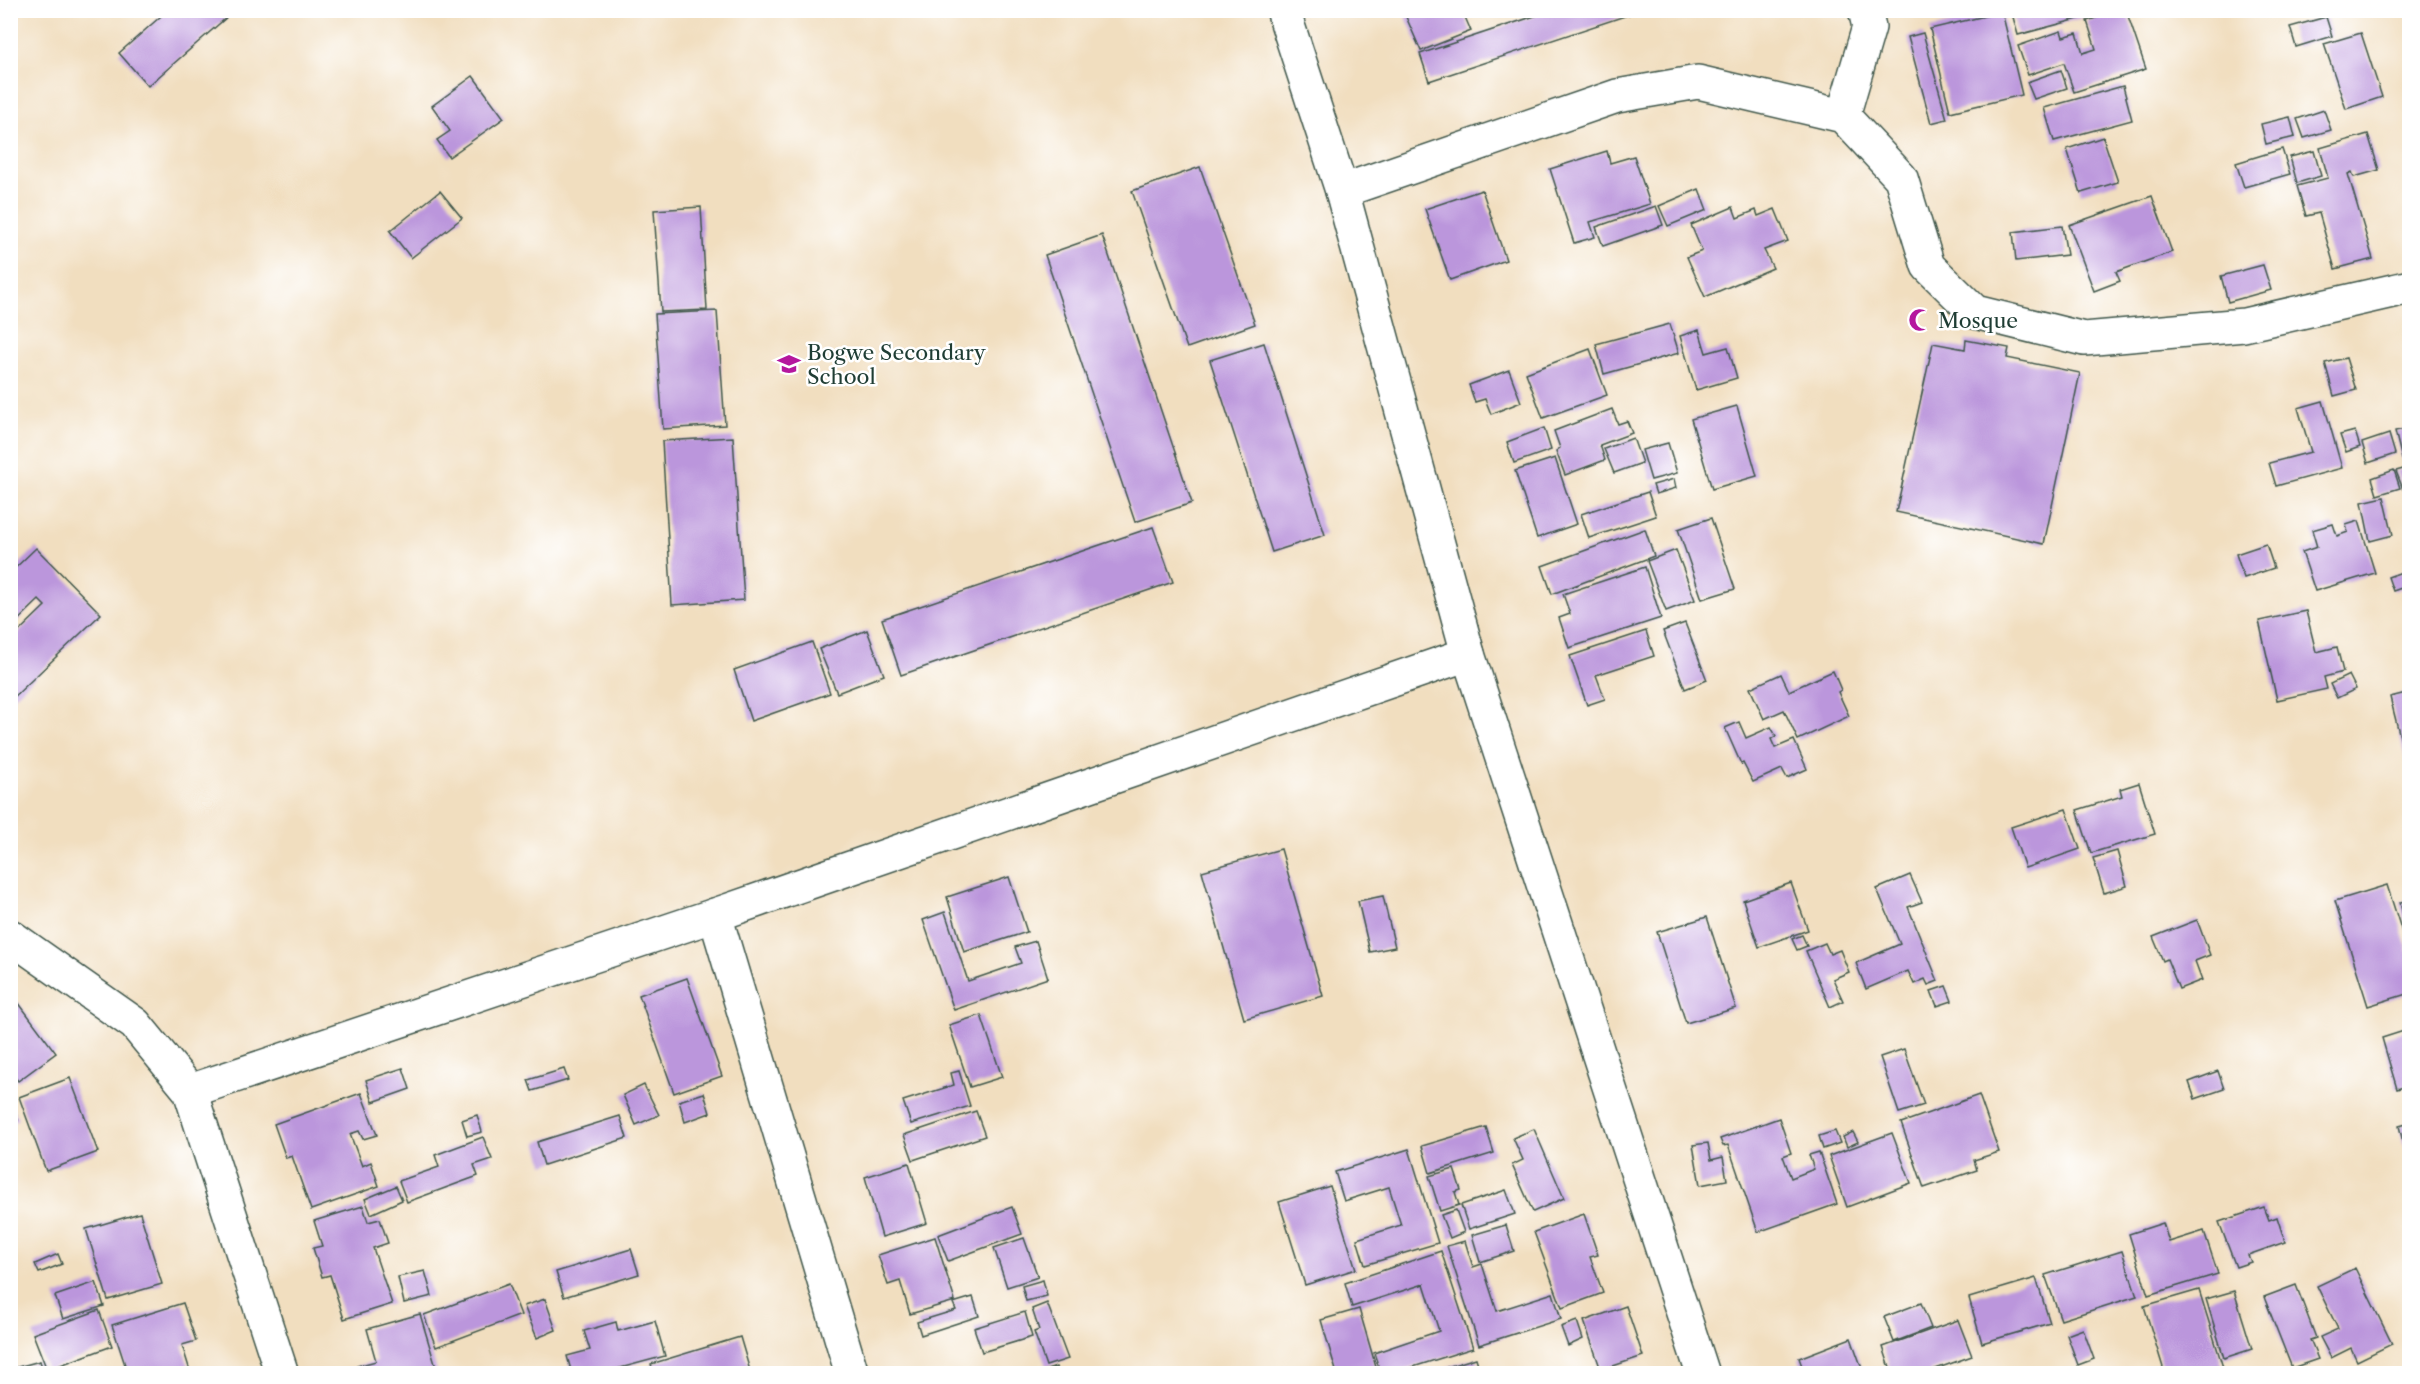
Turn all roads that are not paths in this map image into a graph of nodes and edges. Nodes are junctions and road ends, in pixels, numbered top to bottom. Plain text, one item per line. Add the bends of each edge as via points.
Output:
1 (1283, 10) edge
2 (1865, 10) edge
3 (1843, 116) junction
4 (1342, 191) junction
5 (2409, 287) edge
6 (1468, 654) junction
7 (715, 915) junction
8 (10, 936) edge
9 (190, 1091) junction
10 (282, 1374) edge
11 (852, 1374) edge
12 (1703, 1374) edge

1 - 4 street
2 - 3 street via 1869,27
3 - 4 street via 1698,82 1617,96
3 - 5 street via 1901,178 1928,266 1975,312 2084,339 2244,326
4 - 6 street
6 - 7 street
6 - 12 street
7 - 9 street
7 - 11 street
8 - 9 street via 135,1024
9 - 10 street

